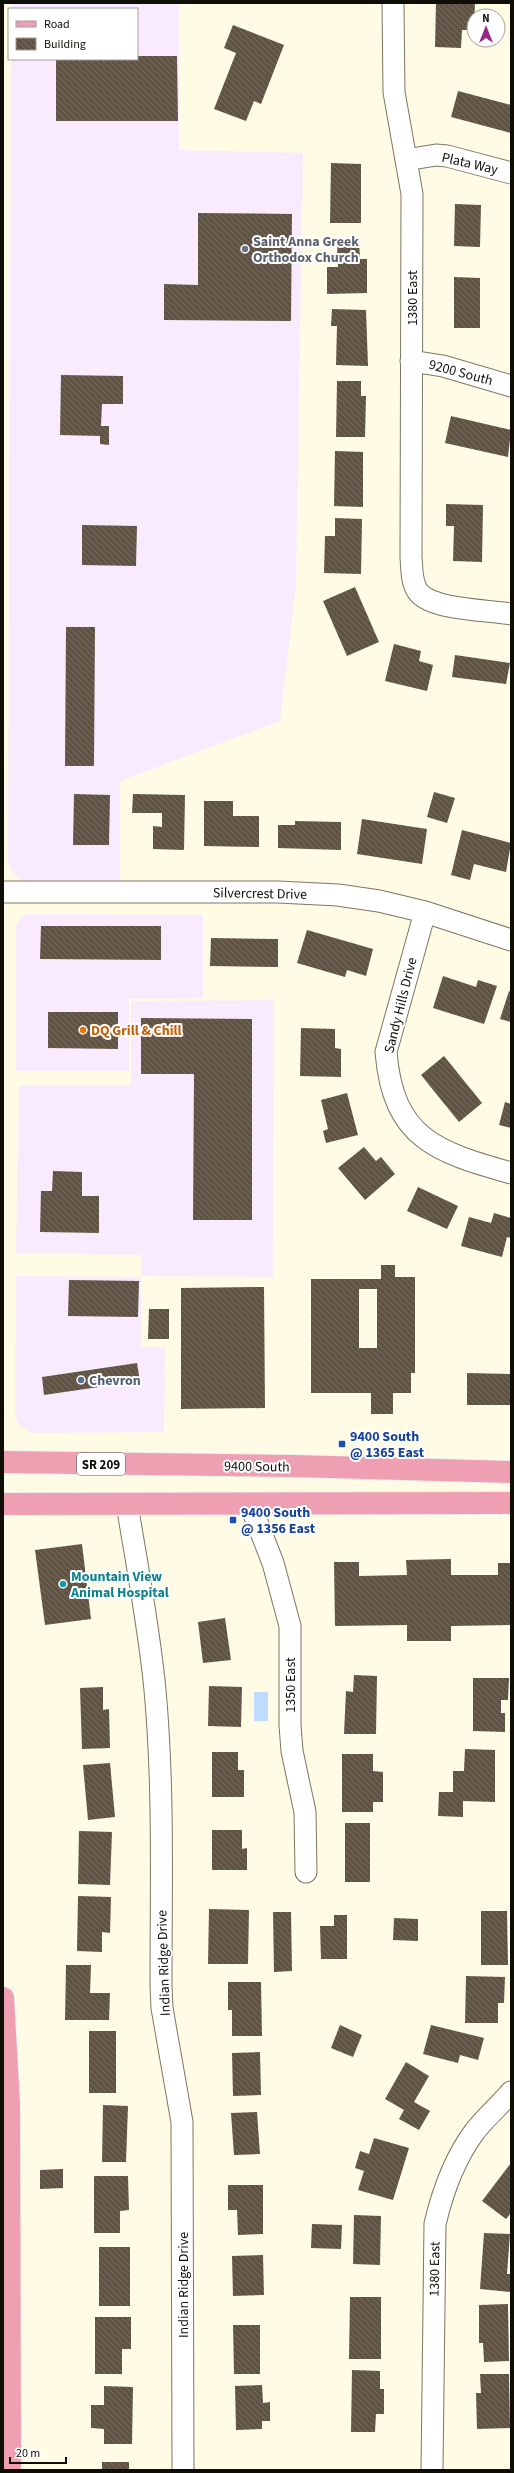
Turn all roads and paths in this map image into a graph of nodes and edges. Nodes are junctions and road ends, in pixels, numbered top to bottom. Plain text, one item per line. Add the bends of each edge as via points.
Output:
1 (393, 3) edge
2 (406, 160) junction
3 (511, 173) edge
4 (411, 361) junction
5 (511, 386) edge
6 (511, 614) edge
7 (3, 892) edge
8 (425, 912) junction
9 (511, 940) edge
10 (511, 1173) edge
11 (3, 1462) edge
12 (511, 1472) edge
13 (511, 1503) edge
14 (3, 1504) edge
15 (127, 1504) junction
16 (250, 1504) junction
17 (306, 1872) dead end
18 (3, 1998) edge
19 (511, 2092) edge
20 (10, 2470) edge
21 (183, 2470) edge
22 (432, 2470) edge

1 - 2 street, 1380 East via 394,92
2 - 3 street, Plata Way via 436,155 447,156
2 - 4 street, 1380 East via 412,209
4 - 5 street, 9200 South via 443,366
4 - 6 street, 1380 East via 413,579 419,592 434,603
7 - 8 street, Silvercrest Drive via 308,893 379,901
8 - 9 street, Silvercrest Drive
8 - 10 street, Sandy Hills Drive via 386,1052 394,1094 405,1117 419,1134 441,1150 468,1161
11 - 12 main road, 9400 South / SR 209
13 - 16 main road
14 - 15 main road
15 - 16 main road
15 - 21 street, Indian Ridge Drive via 155,1690 159,1757 162,2008 182,2122
16 - 17 street, 1350 East via 273,1563 290,1626 290,1725 292,1751 304,1812
18 - 20 main road via 9,2104
19 - 22 street, 1380 East via 476,2130 455,2161 442,2193 435,2224

